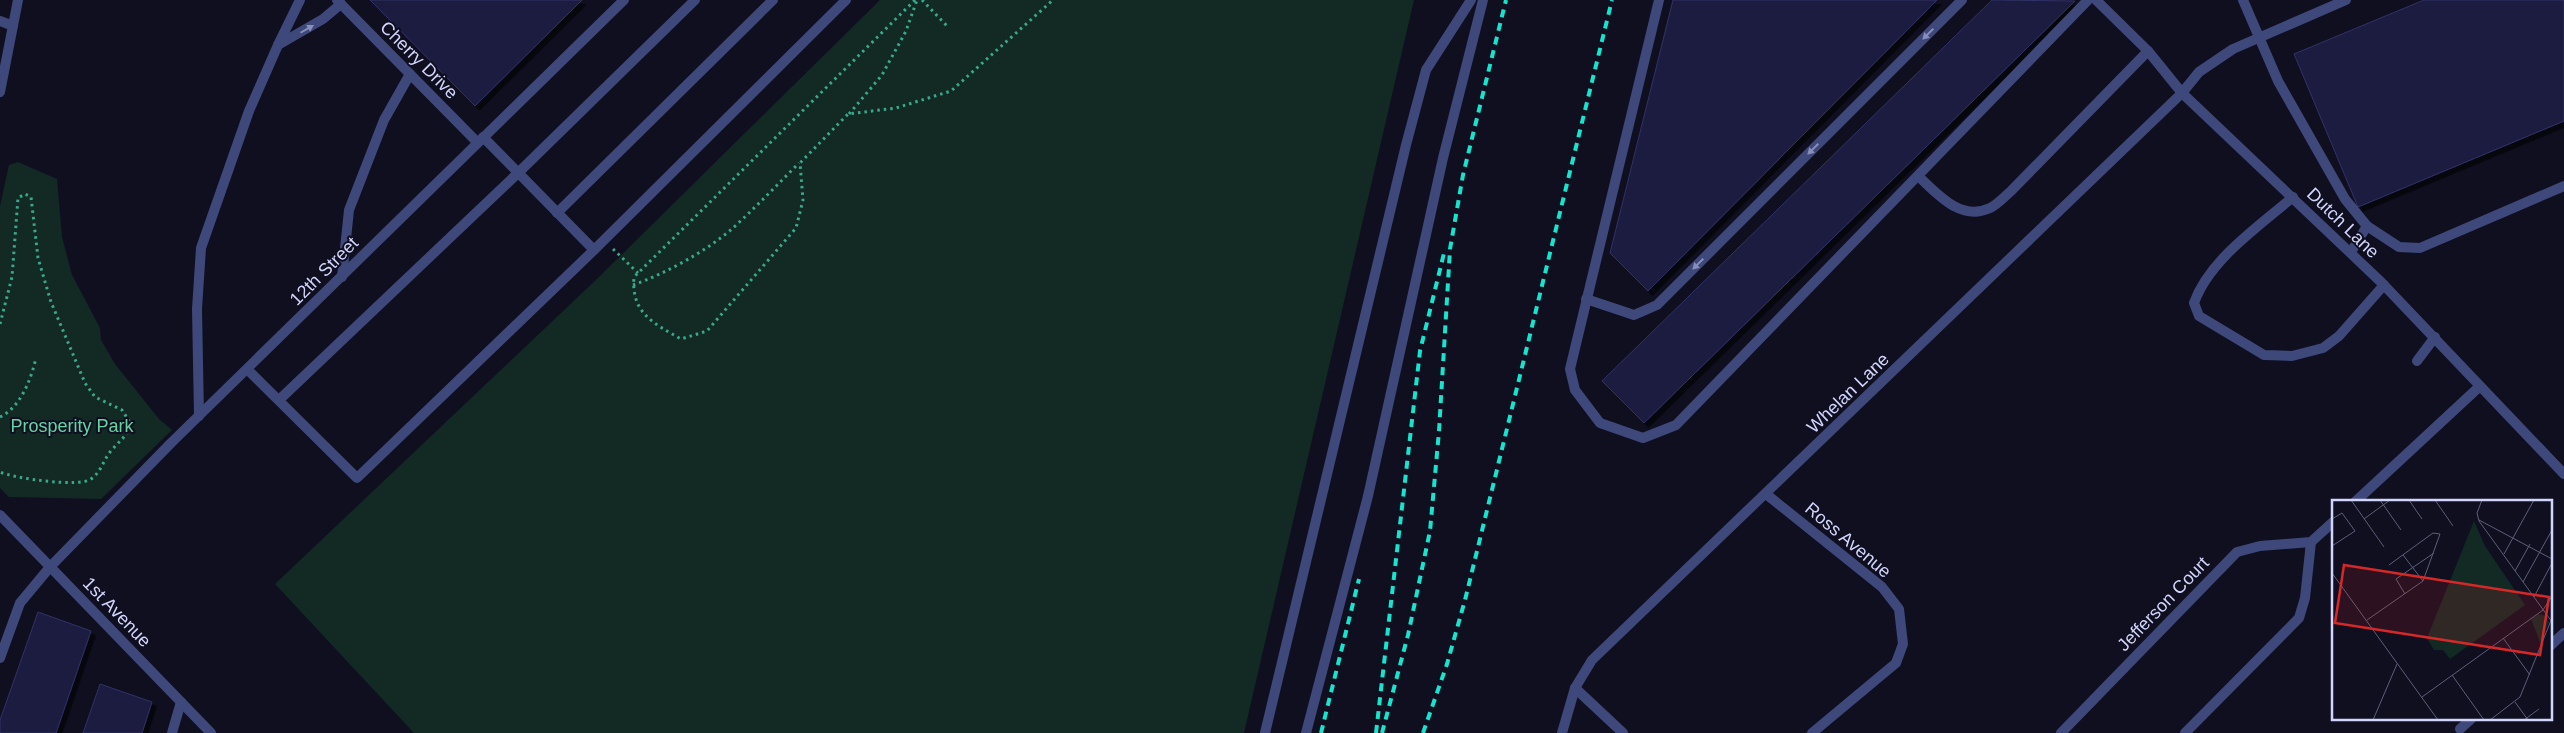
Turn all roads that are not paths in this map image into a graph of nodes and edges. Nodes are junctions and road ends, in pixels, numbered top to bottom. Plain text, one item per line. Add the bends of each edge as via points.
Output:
1 (18, 0) edge
2 (300, 0) edge
3 (624, 0) edge
4 (695, 0) edge
5 (773, 0) edge
6 (846, 0) edge
7 (1472, 0) edge
8 (1483, 0) edge
9 (1659, 0) edge
10 (1962, 0) edge
11 (2088, 0) edge
12 (2096, 0) edge
13 (2243, 0) edge
14 (2346, 0) edge
15 (339, 2) edge
16 (0, 21) edge
17 (13, 26) junction
18 (2259, 37) junction
19 (278, 45) junction
20 (2148, 51) junction
21 (410, 74) junction
22 (0, 92) edge
23 (2182, 93) junction
24 (480, 140) junction
25 (518, 173) junction
26 (1918, 176) junction
27 (2564, 186) edge
28 (2293, 197) junction
29 (557, 213) junction
30 (2367, 226) junction
31 (594, 250) junction
32 (2350, 252) junction
33 (342, 277) junction
34 (2384, 285) junction
35 (1586, 299) junction
36 (2435, 337) junction
37 (2417, 361) dead end
38 (248, 370) junction
39 (2479, 387) junction
40 (279, 400) junction
41 (199, 416) junction
42 (2564, 474) edge
43 (1766, 494) junction
44 (2357, 500) edge
45 (0, 515) edge
46 (2332, 523) edge
47 (2311, 542) junction
48 (50, 567) junction
49 (2564, 633) edge
50 (2552, 644) edge
51 (0, 658) edge
52 (1575, 688) junction
53 (182, 702) junction
54 (2470, 720) edge
55 (2459, 732) edge
56 (172, 733) edge
57 (211, 733) edge
58 (1264, 733) edge
59 (1306, 733) edge
60 (1562, 733) edge
61 (1623, 733) edge
62 (1812, 733) edge
63 (2061, 733) edge
64 (2184, 733) edge

1 - 17 street
2 - 19 street
3 - 24 street, 12th Street
4 - 25 street
5 - 29 street
6 - 31 street
7 - 58 street via 1426,70
8 - 59 street via 1443,158 1368,496
9 - 35 street
10 -> 35 street via 1657,305 1634,315
11 - 26 street
12 - 20 street, Dutch Lane
13 - 18 street
14 - 18 street, Whelan Lane
19 -> 15 street via 324,19
15 - 21 street, Cherry Drive
16 - 17 street
17 - 22 street
18 - 23 street, Whelan Lane via 2233,49 2199,72
18 - 30 street via 2278,81 2340,191
19 - 41 street via 249,111 201,248 197,309
20 - 23 street, Dutch Lane
20 - 26 street via 2011,191 1990,208 1970,212 1953,207
21 - 24 street, Cherry Drive
21 - 33 street via 384,120 349,210
23 - 28 street, Dutch Lane
23 - 43 street, Whelan Lane
24 - 25 street, Cherry Drive
24 - 33 street, 12th Street
25 - 29 street, Cherry Drive
25 - 40 street
26 - 35 street via 1676,425 1642,438 1600,423 1576,390 1570,369
27 - 30 street via 2420,248 2399,247
28 - 32 street, Dutch Lane
28 - 34 street via 2222,259 2200,286 2194,303 2199,316 2264,355 2292,356 2323,348 2339,336
29 - 31 street, Cherry Drive
30 - 32 street
31 - 40 street via 357,478
32 - 34 street, Dutch Lane
33 - 38 street, 12th Street
34 - 36 street, Dutch Lane
36 - 37 street
36 - 39 street, Dutch Lane
38 - 40 street
38 - 41 street, 12th Street
39 - 42 street, Dutch Lane
39 - 44 street
41 - 48 street, 12th Street
43 - 52 street, Whelan Lane via 1592,660
43 - 62 street, Ross Avenue via 1882,587 1899,609 1903,644 1896,663
45 - 48 street, 1st Avenue
46 - 47 street
47 - 63 street, Jefferson Court via 2260,546 2237,552
47 - 64 street via 2305,598 2299,618
48 - 51 street, 12th Street via 20,603
48 - 53 street, 1st Avenue
49 - 50 street
52 - 60 street, Whelan Lane
52 - 61 street
53 - 56 street
53 - 57 street, 1st Avenue
54 - 55 street

